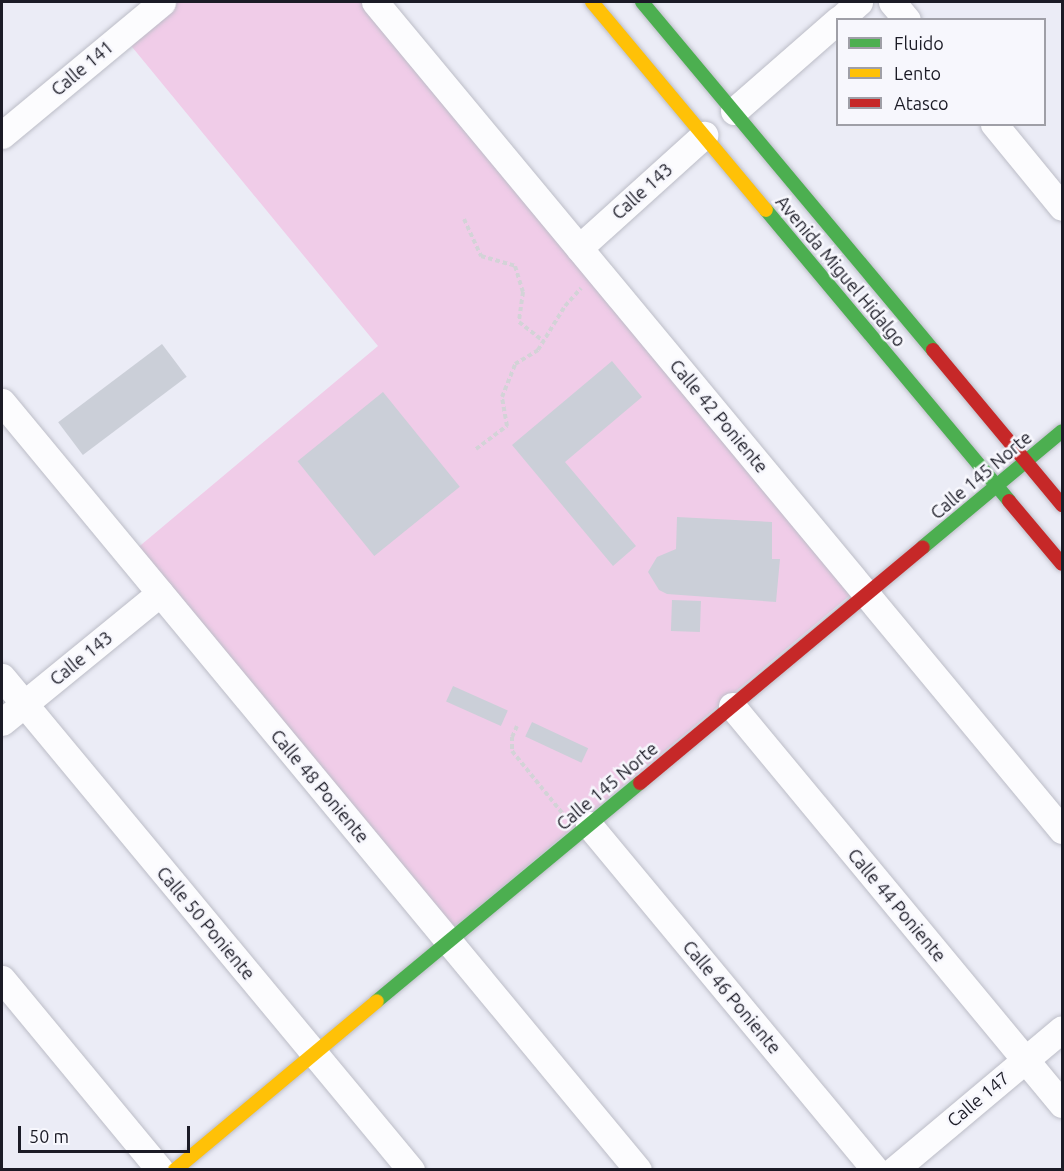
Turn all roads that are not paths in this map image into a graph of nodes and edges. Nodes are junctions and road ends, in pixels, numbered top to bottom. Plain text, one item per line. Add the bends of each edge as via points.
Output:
1 (375, 2) edge
2 (592, 2) edge
3 (642, 2) edge
4 (859, 2) edge
5 (892, 2) edge
6 (144, 7) edge
7 (840, 18) edge
8 (905, 18) edge
9 (836, 22) edge
10 (734, 111) junction
11 (996, 126) edge
12 (4, 128) edge
13 (704, 135) junction
14 (1062, 207) edge
15 (579, 248) junction
16 (2, 402) edge
17 (1062, 431) edge
18 (1026, 461) junction
19 (997, 486) junction
20 (1062, 505) edge
21 (1062, 564) edge
22 (160, 593) junction
23 (867, 594) junction
24 (2, 677) edge
25 (24, 704) junction
26 (732, 706) junction
27 (2, 722) edge
28 (584, 829) junction
29 (1062, 830) edge
30 (449, 941) junction
31 (2, 979) edge
32 (1062, 1029) edge
33 (314, 1053) junction
34 (1026, 1059) junction
35 (1062, 1104) edge
36 (160, 1170) edge
37 (175, 1170) edge
38 (411, 1170) edge
39 (638, 1170) edge
40 (875, 1170) edge
41 (894, 1170) edge

1 - 15 street, Calle 42 Poniente
2 - 13 main road, Avenida Miguel Hidalgo
3 - 10 main road, Avenida Miguel Hidalgo
4 - 7 street
5 - 8 street
6 - 12 street, Calle 141
9 - 10 street
10 - 18 main road, Avenida Miguel Hidalgo
11 - 14 street
13 - 15 street, Calle 143
13 - 19 main road, Avenida Miguel Hidalgo
15 - 23 street, Calle 42 Poniente
16 - 22 street, Calle 48 Poniente
17 - 18 main road, Calle 145 Norte
18 - 19 main road, Calle 145 Norte
18 - 20 main road, Avenida Miguel Hidalgo
19 - 21 main road, Avenida Miguel Hidalgo
19 - 23 main road, Calle 145 Norte
22 - 25 street, Calle 143
22 - 30 street, Calle 48 Poniente
23 - 26 main road, Calle 145 Norte
23 - 29 street, Calle 42 Poniente
24 - 25 street, Calle 50 Poniente
25 - 27 street, Calle 143
25 - 33 street, Calle 50 Poniente
26 - 28 main road, Calle 145 Norte
26 - 34 street, Calle 44 Poniente
28 - 30 main road, Calle 145 Norte
28 - 40 street, Calle 46 Poniente
30 - 33 main road, Calle 145 Norte
30 - 39 street, Calle 48 Poniente
31 - 36 street
32 - 34 street, Calle 147
33 - 37 main road, Calle 145 Norte
33 - 38 street, Calle 50 Poniente
34 - 35 street, Calle 44 Poniente
34 - 41 street, Calle 147

